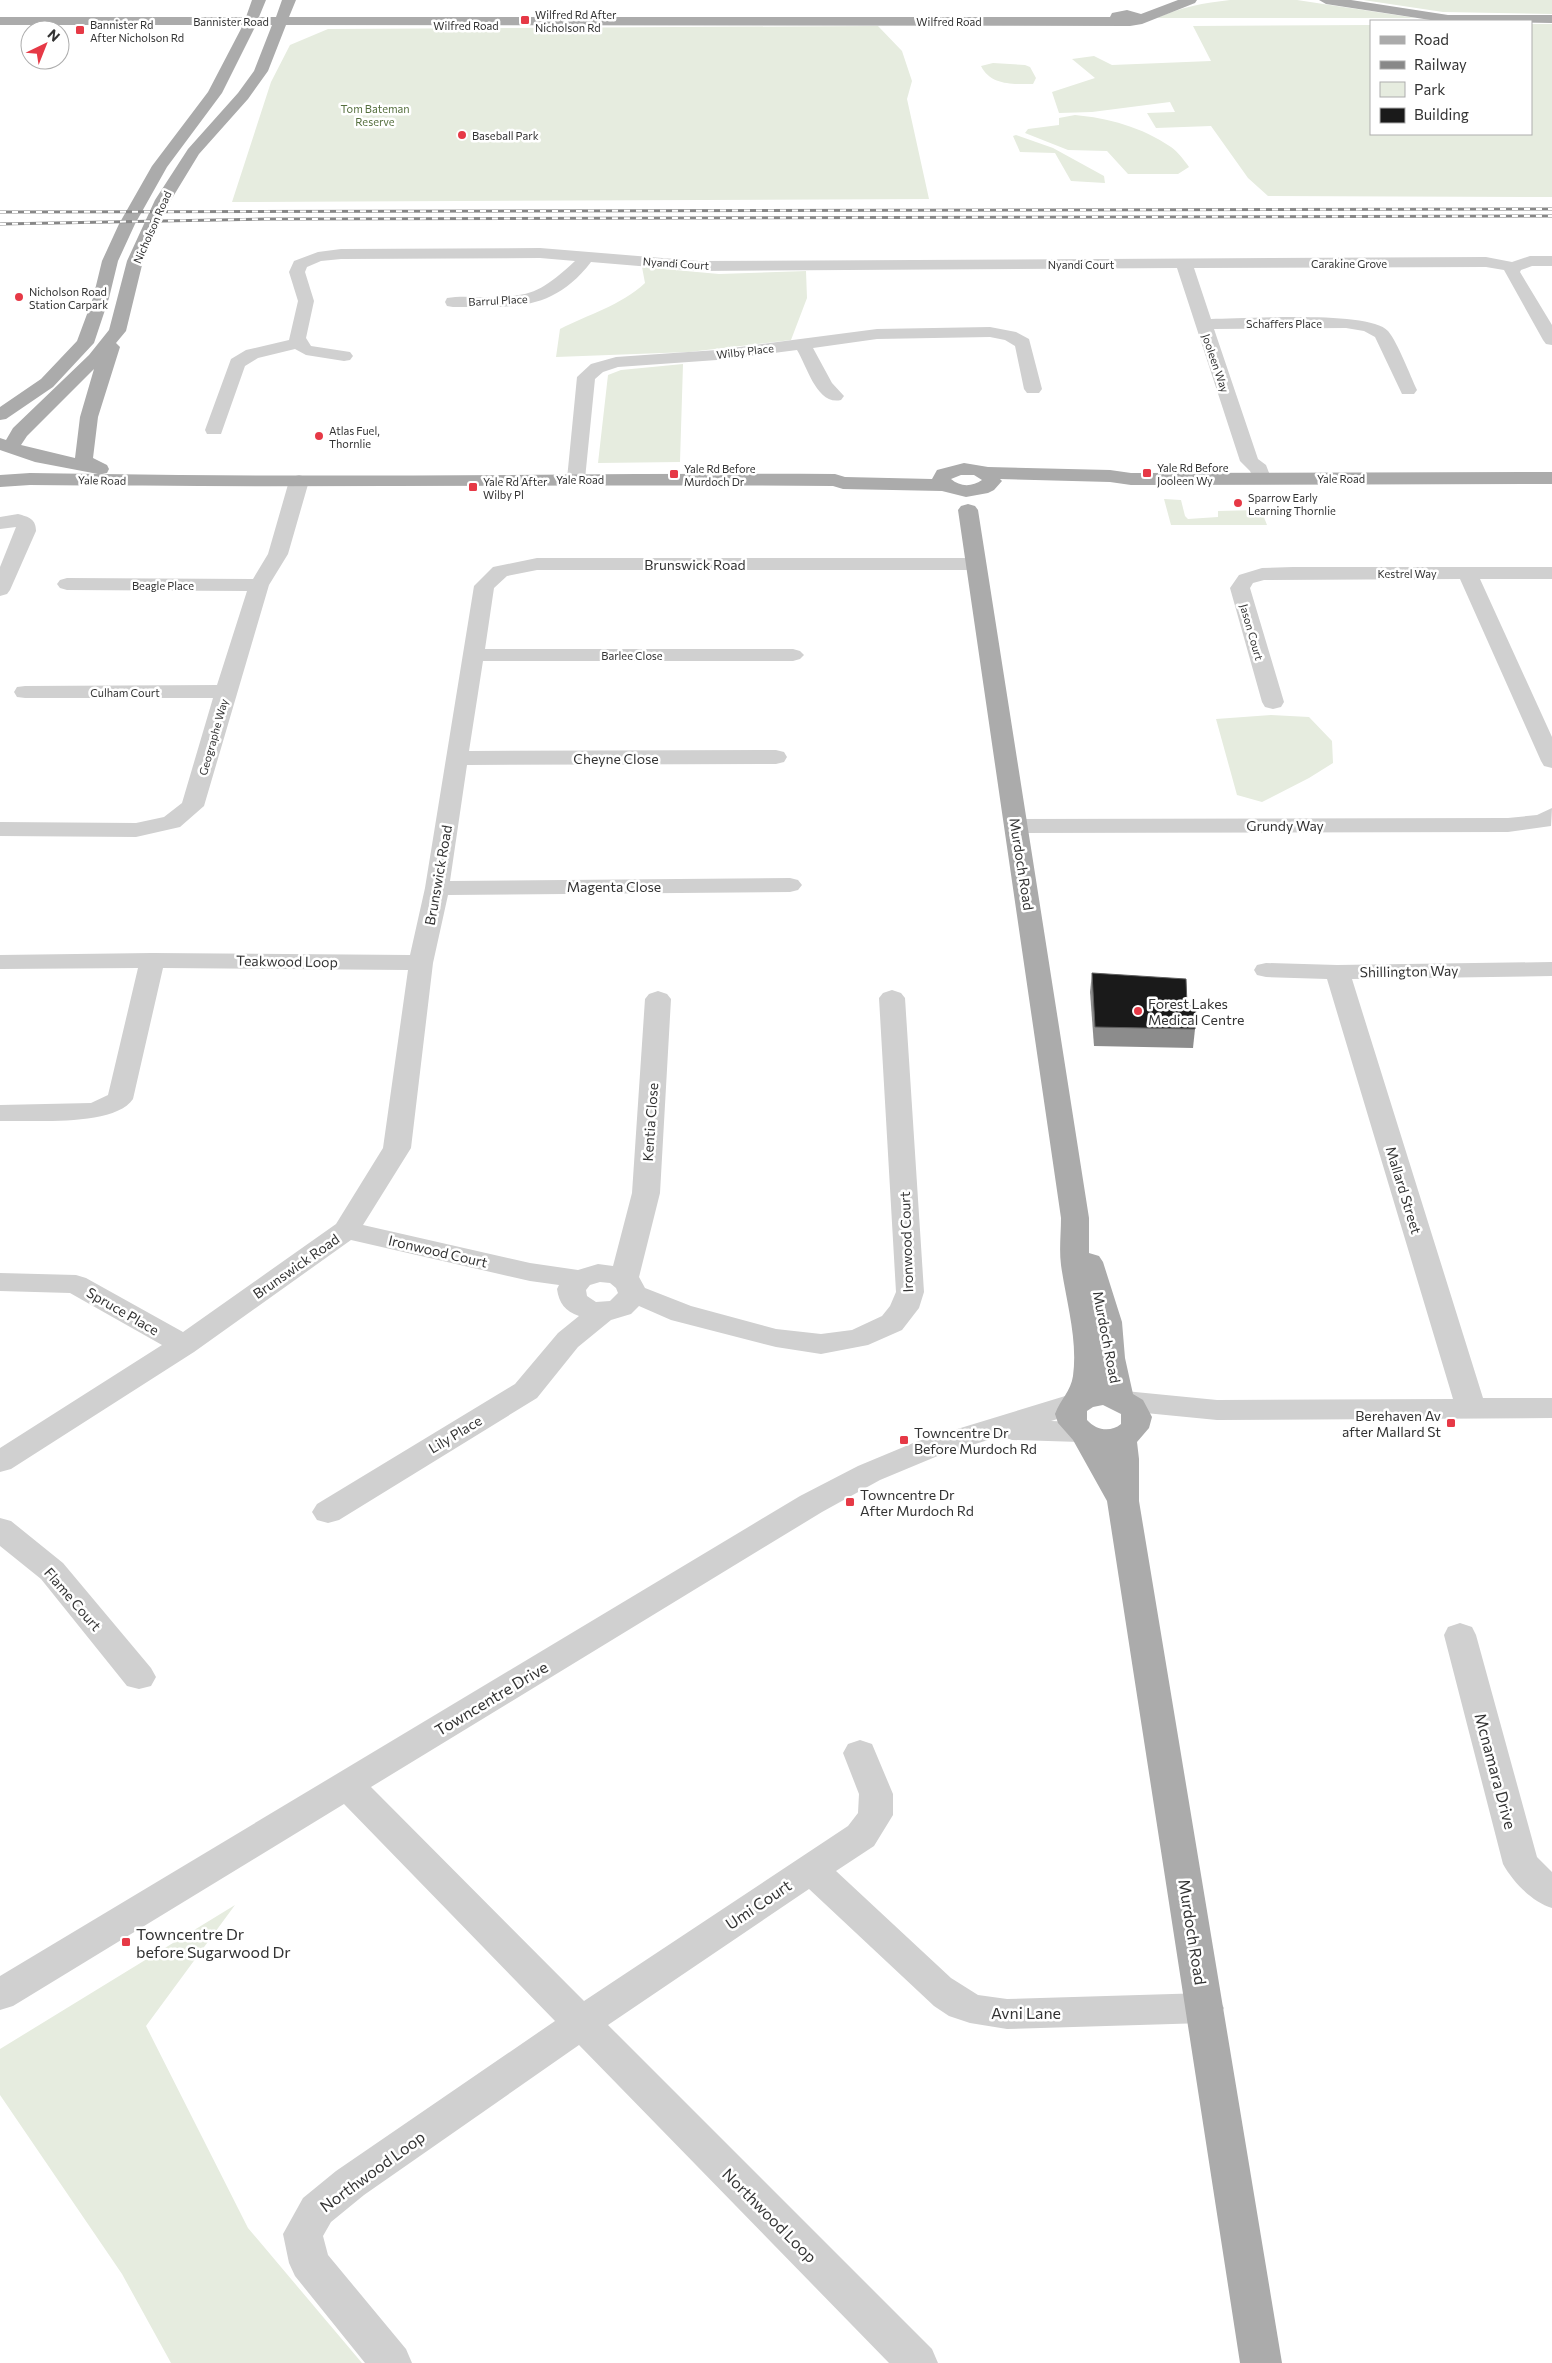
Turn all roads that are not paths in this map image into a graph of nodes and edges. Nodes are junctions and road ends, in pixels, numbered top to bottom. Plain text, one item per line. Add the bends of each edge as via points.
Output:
1 (289, 0) edge
2 (295, 0) edge
3 (1190, 0) edge
4 (1326, 0) edge
5 (254, 14) edge
6 (1552, 19) edge
7 (318, 20) junction
8 (0, 21) edge
9 (803, 22) junction
10 (0, 28) edge
11 (194, 28) junction
12 (278, 29) junction
13 (237, 52) junction
14 (586, 256) junction
15 (1552, 261) edge
16 (1184, 264) junction
17 (1513, 267) junction
18 (453, 302) dead end
19 (94, 314) junction
20 (1545, 317) edge
21 (1203, 324) junction
22 (117, 330) junction
23 (1552, 340) edge
24 (298, 343) junction
25 (802, 344) junction
26 (344, 356) dead end
27 (1034, 388) dead end
28 (1408, 390) dead end
29 (5, 391) dead end
30 (835, 396) dead end
31 (0, 415) edge
32 (214, 430) dead end
33 (8, 447) edge
34 (100, 469) junction
35 (1253, 472) junction
36 (0, 475) edge
37 (1552, 478) edge
38 (576, 479) junction
39 (0, 481) edge
40 (299, 481) junction
41 (205, 482) junction
42 (948, 483) junction
43 (980, 490) junction
44 (9, 522) edge
45 (975, 564) junction
46 (1467, 573) junction
47 (1552, 573) edge
48 (1262, 574) joint
49 (67, 584) dead end
50 (259, 585) junction
51 (0, 590) edge
52 (472, 655) junction
53 (793, 655) dead end
54 (226, 691) junction
55 (25, 692) dead end
56 (1273, 702) dead end
57 (776, 757) dead end
58 (456, 758) junction
59 (1552, 761) edge
60 (1552, 815) edge
61 (1016, 826) junction
62 (0, 829) edge
63 (790, 885) dead end
64 (437, 888) junction
65 (152, 960) junction
66 (0, 962) edge
67 (421, 962) junction
68 (1552, 969) edge
69 (1266, 970) dead end
70 (1337, 972) junction
71 (892, 998) dead end
72 (658, 999) dead end
73 (0, 1113) edge
74 (1075, 1218) junction
75 (346, 1230) junction
76 (0, 1282) edge
77 (600, 1293) junction
78 (184, 1345) junction
79 (1471, 1408) junction
80 (1552, 1408) edge
81 (1080, 1417) junction
82 (1125, 1417) junction
83 (0, 1462) edge
84 (1123, 1501) junction
85 (328, 1512) dead end
86 (0, 1529) edge
87 (1460, 1635) dead end
88 (139, 1677) dead end
89 (860, 1753) dead end
90 (347, 1785) junction
91 (810, 1869) junction
92 (1552, 1894) edge
93 (0, 1994) edge
94 (1205, 2008) junction
95 (580, 2024) junction
96 (391, 2363) edge
97 (917, 2363) edge
98 (1260, 2363) edge

1 - 12 main road, Nicholson Road
2 - 7 main road via 309,18
3 - 9 main road, Wilfred Road via 1157,12 1123,15 1119,19
4 - 6 main road via 1448,19
5 - 8 main road, Bannister Road via 161,21
5 - 11 main road, Bannister Road
5 - 12 main road, Bannister Road
5 - 13 main road, Nicholson Road
7 - 9 main road, Wilfred Road
7 - 12 main road, Wilfred Road
9 - 12 main road, Wilfred Road via 338,26 288,33
10 - 11 main road, Bannister Road
11 - 13 main road via 222,40
12 - 22 main road, Nicholson Road via 261,71 193,152 163,200 135,261
13 - 19 main road, Nicholson Road via 215,93 160,166 140,200 110,261
14 - 16 street, Nyandi Court via 699,266
14 - 18 street, Barrul Place via 580,265 547,292 531,299
14 - 24 street, Nyandi Court via 500,253 318,257 300,264 297,272 306,301
15 - 17 street via 1530,261
16 - 17 street, Carakine Grove via 1486,262
16 - 21 street, Jooleen Way
17 - 20 street via 1512,272
19 - 29 main road via 78,325 66,346 51,362
19 - 31 main road, Nicholson Road via 84,343 73,358 47,383
20 - 23 street
21 - 28 street, Schaffers Place via 1369,323 1382,335
21 - 35 street, Jooleen Way
22 - 33 main road, Nicholson Road via 95,359
22 - 34 main road via 87,422 84,461
24 - 26 street via 306,350
24 - 32 street via 252,354 237,363
25 - 27 street, Wilby Place via 912,332 1016,333 1025,347
25 - 30 street via 826,390
25 - 38 street, Wilby Place via 697,357 616,362 597,368 586,376
33 - 34 main road, Yale Road
33 - 36 main road via 15,458 14,463
34 - 41 main road, Yale Road
35 - 37 main road, Yale Road
35 - 43 main road, Yale Road via 1131,479 1113,483 1032,482
38 - 40 main road, Yale Road
38 - 42 main road, Yale Road
39 - 41 main road, Yale Road
40 - 41 main road, Yale Road
40 - 50 street, Geographe Way via 278,554
42 - 43 main road, Yale Road via 964,469
42 - 43 main road, Murdoch Road via 961,506
43 - 45 main road, Murdoch Road
44 - 51 street via 26,524 26,531
45 - 52 street, Brunswick Road via 537,564 500,570 484,586
45 - 61 main road, Murdoch Road
46 - 47 street, Kestrel Way
46 - 48 street, Kestrel Way
46 - 59 street
48 - 56 street, Jason Court via 1246,579 1240,588
49 - 50 street, Beagle Place
50 - 54 street, Geographe Way
52 - 53 street, Barlee Close
52 - 58 street, Brunswick Road
54 - 55 street, Culham Court
54 - 62 street, Geographe Way via 194,806 172,822 136,830
57 - 58 street, Cheyne Close
58 - 64 street, Brunswick Road
60 - 61 street, Grundy Way via 1543,821 1508,825
61 - 74 main road, Murdoch Road
63 - 64 street, Magenta Close
64 - 67 street, Brunswick Road
65 - 66 street, Teakwood Loop
65 - 67 street, Teakwood Loop
65 - 73 street via 120,1099 96,1111
67 - 75 street, Brunswick Road via 397,1148
68 - 70 street, Shillington Way
69 - 70 street, Shillington Way
70 - 79 street, Mallard Street
71 - 77 street, Ironwood Court via 910,1292 904,1308 892,1323 858,1338 821,1344 776,1338
72 - 77 street, Kentia Close via 646,1193 632,1244
74 - 81 main road, Murdoch Road via 1075,1262 1088,1340 1088,1377
74 - 82 main road, Murdoch Road via 1101,1298 1110,1358
75 - 77 street, Ironwood Court via 530,1272
75 - 78 street, Brunswick Road
76 - 78 street, Spruce Place via 76,1284
77 - 85 street, Lily Place via 568,1340 526,1391
78 - 83 street, Brunswick Road
79 - 80 street
79 - 82 street via 1217,1410
81 - 82 main road, Murdoch Road via 1104,1395
81 - 82 main road via 1103,1440
81 - 84 main road, Murdoch Road
81 - 90 street, Towncentre Drive via 995,1429 946,1442 869,1473 811,1504
82 - 84 main road, Murdoch Road
84 - 94 main road, Murdoch Road
86 - 88 street, Flame Court via 52,1571
87 - 92 street, Mcnamara Drive via 1521,1864
89 - 91 street, Umi Court via 876,1794 875,1815 861,1836
90 - 93 street, Towncentre Drive
90 - 95 street, Northwood Loop
91 - 94 street, Avni Lane via 960,2006 1007,2014
91 - 95 street, Umi Court
94 - 98 main road, Murdoch Road
95 - 96 street, Northwood Loop via 316,2210 303,2234 309,2263
95 - 97 street, Northwood Loop

